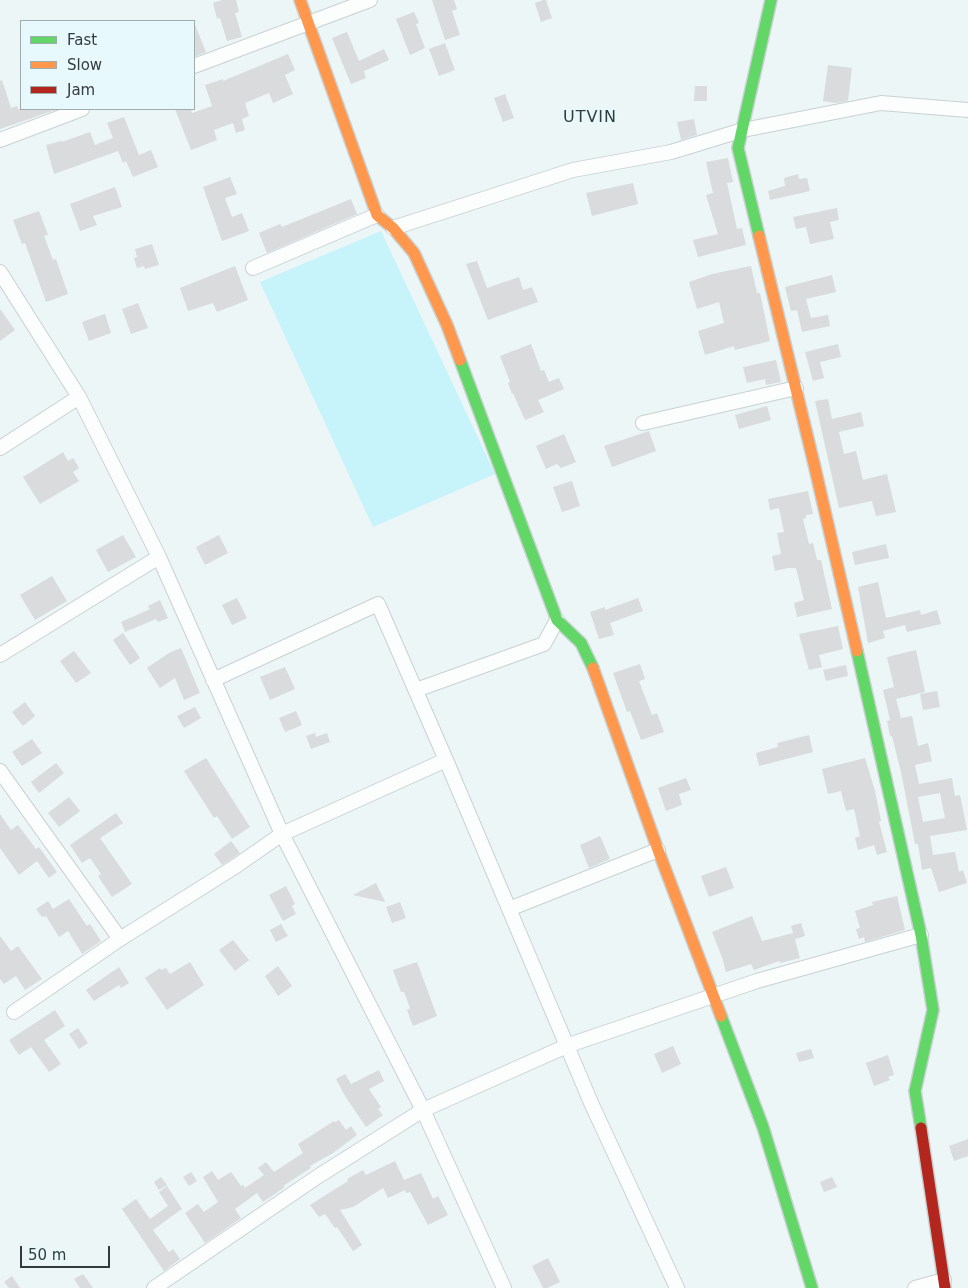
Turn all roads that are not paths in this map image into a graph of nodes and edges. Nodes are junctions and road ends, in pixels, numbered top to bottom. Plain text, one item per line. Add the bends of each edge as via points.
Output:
1 (300, 0) edge
2 (370, 0) edge
3 (771, 0) edge
4 (308, 22) junction
5 (195, 66) edge
6 (79, 110) edge
7 (968, 110) edge
8 (743, 130) junction
9 (0, 140) edge
10 (377, 215) junction
11 (393, 228) junction
12 (253, 268) dead end
13 (0, 272) edge
14 (796, 388) junction
15 (79, 397) junction
16 (643, 423) dead end
17 (0, 448) edge
18 (159, 557) junction
19 (557, 620) junction
20 (0, 655) edge
21 (213, 680) junction
22 (416, 690) junction
23 (446, 760) junction
24 (0, 771) edge
25 (282, 834) junction
26 (658, 850) junction
27 (509, 910) junction
28 (921, 935) junction
29 (120, 939) junction
30 (714, 996) junction
31 (14, 1012) dead end
32 (567, 1046) junction
33 (423, 1110) junction
34 (944, 1284) edge
35 (154, 1288) edge
36 (504, 1288) edge
37 (677, 1288) edge
38 (812, 1288) edge
39 (915, 1288) edge

1 - 4 street
2 - 4 street
3 - 8 street
4 - 5 street
4 - 10 street
6 - 9 street
7 - 8 street via 881,103
8 - 11 street via 671,152 573,170
8 - 14 street via 738,148
10 - 11 street
10 - 12 street
11 - 19 street via 414,253 447,326
13 - 15 street
14 - 16 street
14 - 28 street
15 - 17 street
15 - 18 street
18 - 20 street
18 - 21 street
19 - 22 street via 544,644
19 - 26 street via 581,643 592,665
21 - 22 street via 378,604
21 - 25 street
22 - 23 street
23 - 25 street
23 - 27 street
24 - 29 street
25 - 29 street
25 - 33 street
26 - 27 street
26 - 30 street
27 - 32 street
28 - 30 street
28 - 34 street via 932,1010 915,1091
29 - 31 street
30 - 32 street
30 - 38 street via 763,1127
32 - 33 street
32 - 37 street
33 - 35 street via 317,1177
33 - 36 street
34 - 39 street

